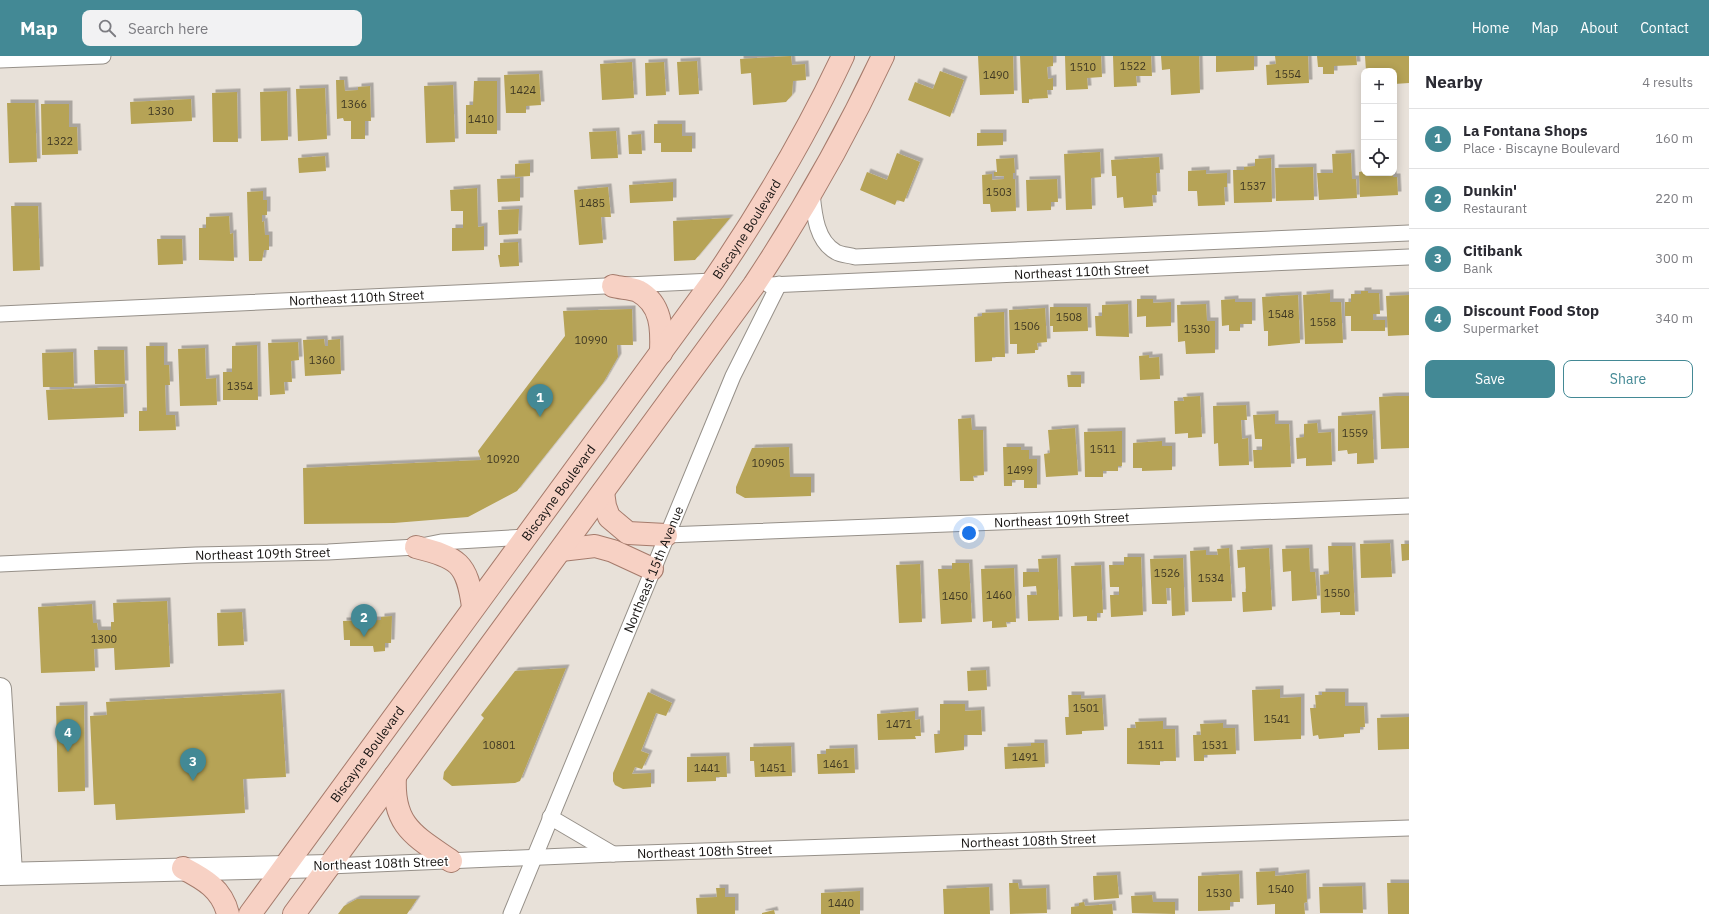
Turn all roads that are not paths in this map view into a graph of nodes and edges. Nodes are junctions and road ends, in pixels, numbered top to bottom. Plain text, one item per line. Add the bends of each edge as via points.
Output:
1 (103, 56) edge
2 (843, 56) edge
3 (883, 56) edge
4 (0, 60) edge
5 (812, 193) junction
6 (1409, 233) edge
7 (1409, 257) edge
8 (713, 281) junction
9 (779, 284) junction
10 (754, 285) junction
11 (613, 286) junction
12 (0, 314) edge
13 (661, 353) junction
14 (603, 492) junction
15 (1409, 506) edge
16 (666, 536) junction
17 (526, 537) junction
18 (416, 547) junction
19 (561, 550) junction
20 (0, 564) edge
21 (652, 569) junction
22 (473, 607) junction
23 (0, 688) edge
24 (395, 776) junction
25 (550, 817) junction
26 (1409, 828) edge
27 (612, 854) junction
28 (534, 857) junction
29 (451, 860) junction
30 (286, 865) junction
31 (329, 866) junction
32 (183, 868) junction
33 (5, 873) edge
34 (228, 914) edge
35 (250, 914) edge
36 (294, 914) edge
37 (511, 914) edge

1 - 4 street
2 - 8 main road, Biscayne Boulevard via 790,161
3 - 5 main road via 838,148
5 - 6 street, Northeast 110th Street via 817,226 825,242 836,253 855,257
5 - 10 main road
7 - 9 street, Northeast 110th Street
8 - 11 street, Northeast 110th Street
8 - 13 main road, Biscayne Boulevard
9 - 10 street, Northeast 110th Street
9 - 16 street, Northeast 15th Avenue via 733,376
10 - 14 main road
11 - 12 street, Northeast 110th Street
11 - 13 main road via 637,291 652,303 660,315
13 - 17 main road, Biscayne Boulevard
14 - 16 main road via 609,517 628,533
14 - 19 main road
15 - 16 street, Northeast 109th Street
16 - 21 street, Northeast 15th Avenue
17 - 18 street, Northeast 109th Street via 441,542
17 - 22 main road, Biscayne Boulevard
18 - 20 street, Northeast 109th Street
18 - 22 main road via 440,554 464,571 471,590
19 - 21 main road via 594,546 613,551
19 - 24 main road
21 - 25 street, Northeast 15th Avenue
22 - 30 main road, Biscayne Boulevard
23 - 33 street
24 - 29 main road via 396,803 402,821 415,836
24 - 31 main road
25 - 27 street
25 - 28 street, Northeast 15th Avenue
26 - 27 street, Northeast 108th Street
27 - 28 street, Northeast 108th Street
28 - 29 street, Northeast 108th Street
28 - 37 street, Northeast 15th Avenue
29 - 31 street, Northeast 108th Street
30 - 31 street, Northeast 108th Street
30 - 32 street, Northeast 108th Street
30 - 35 main road, Biscayne Boulevard
31 - 36 main road
32 - 33 street, Northeast 108th Street
32 - 34 main road via 218,890

